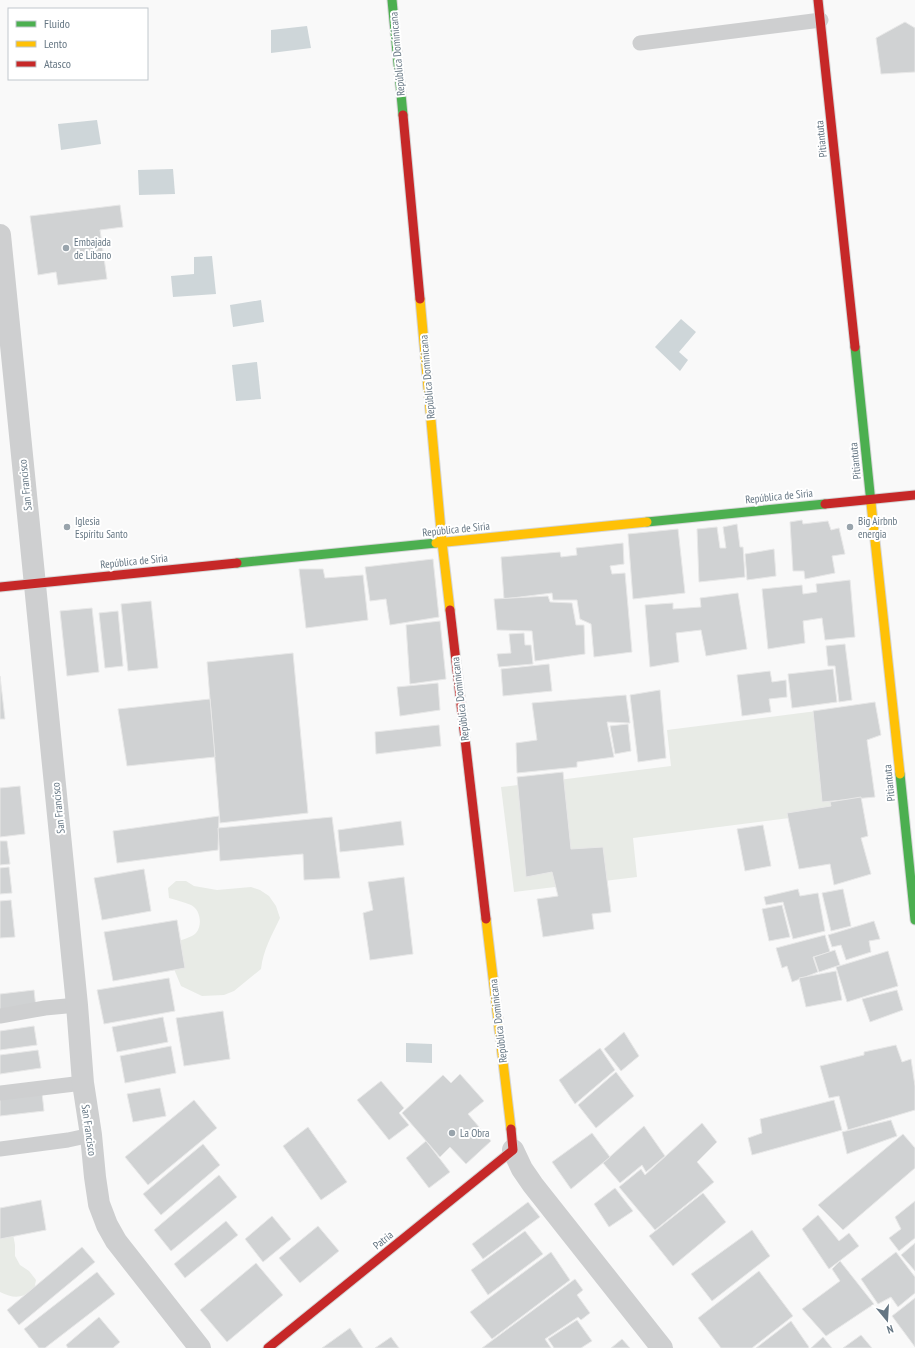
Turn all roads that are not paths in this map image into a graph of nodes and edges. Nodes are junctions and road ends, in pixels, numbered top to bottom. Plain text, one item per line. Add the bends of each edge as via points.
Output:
1 (392, 0) edge
2 (818, 0) edge
3 (820, 20) junction
4 (640, 43) dead end
5 (0, 235) edge
6 (915, 495) edge
7 (871, 499) junction
8 (442, 542) junction
9 (35, 584) junction
10 (0, 587) edge
11 (915, 920) edge
12 (78, 1005) junction
13 (0, 1016) edge
14 (83, 1083) junction
15 (0, 1093) edge
16 (91, 1135) junction
17 (0, 1149) edge
18 (513, 1150) junction
19 (200, 1348) edge
20 (268, 1348) edge
21 (662, 1348) edge

1 - 8 street, República Dominicana
2 - 3 street, Pitiantuta
3 - 4 lane
3 - 7 street, Pitiantuta
5 - 9 street, San Francisco
6 - 7 street, República de Siria
7 - 8 street, República de Siria
7 - 11 street, Pitiantuta
8 - 9 street, República de Siria
8 - 18 street, República Dominicana
9 - 10 street, República de Siria
9 - 12 street, San Francisco
12 - 13 lane
12 - 14 street, San Francisco
14 - 15 lane
14 - 16 street, San Francisco
16 - 17 lane
16 - 19 street, San Francisco via 99,1204 107,1225 116,1241
18 - 20 street, Patria
18 - 21 street, República Dominicana via 533,1186

